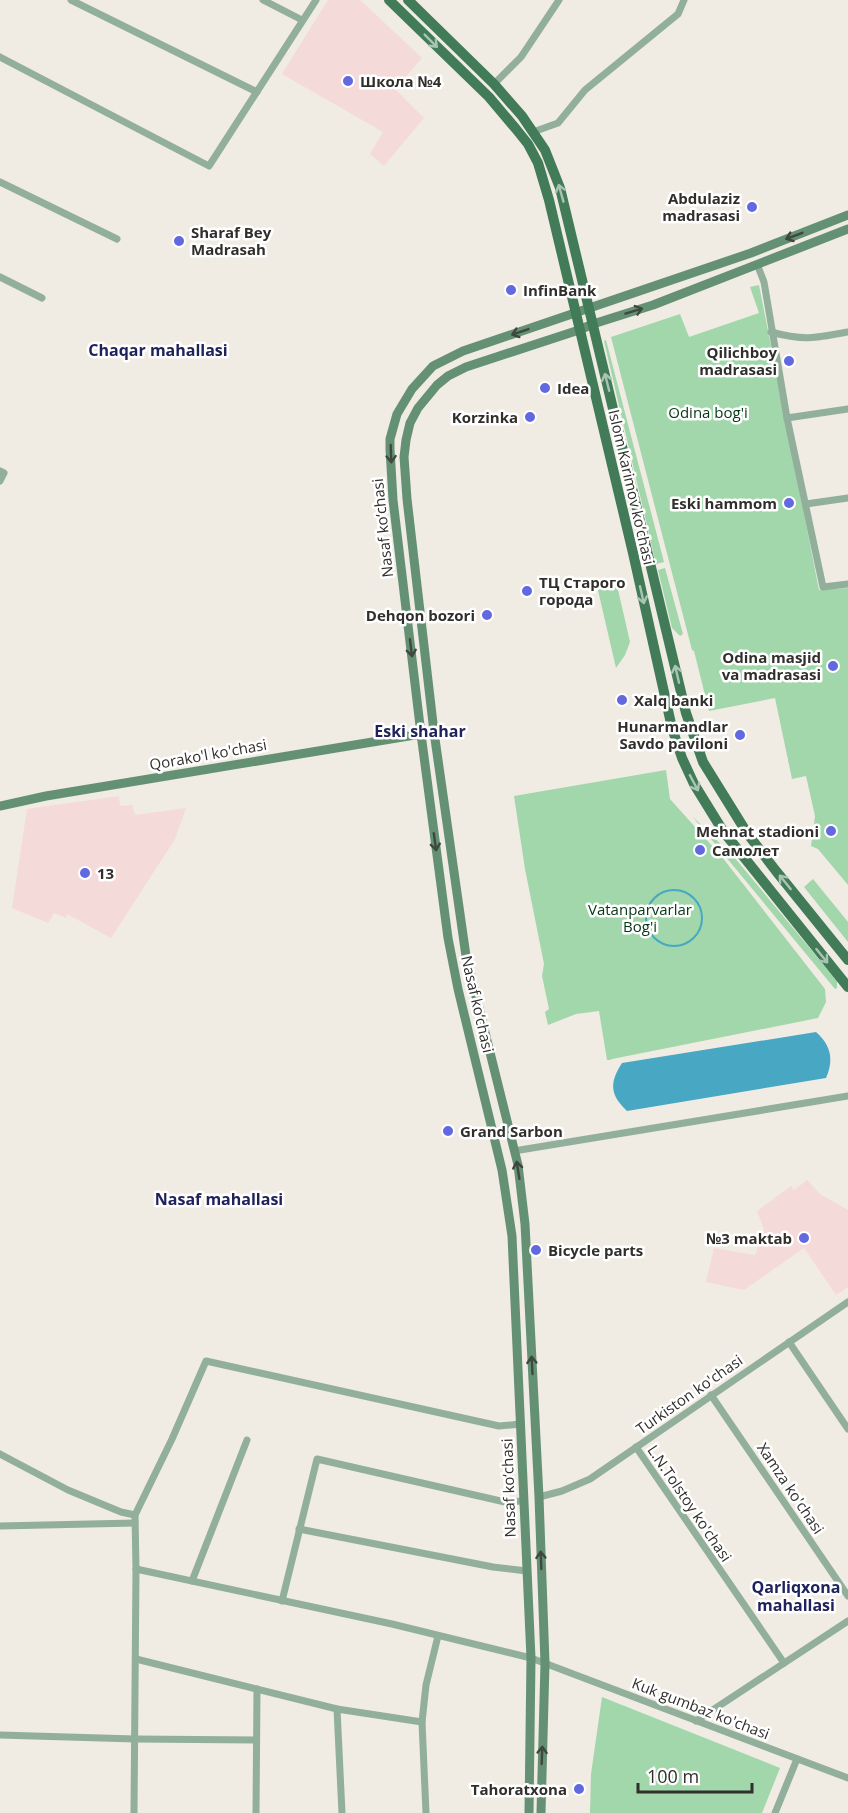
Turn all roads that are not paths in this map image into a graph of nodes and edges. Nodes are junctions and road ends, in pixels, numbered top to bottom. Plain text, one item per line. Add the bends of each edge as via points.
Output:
1 (71, 0) edge
2 (263, 0) edge
3 (316, 0) edge
4 (389, 0) edge
5 (408, 0) edge
6 (559, 0) edge
7 (684, 0) edge
8 (302, 20) junction
9 (0, 57) edge
10 (494, 84) junction
11 (257, 92) junction
12 (533, 132) junction
13 (0, 182) edge
14 (848, 215) edge
15 (848, 229) edge
16 (117, 239) dead end
17 (757, 264) junction
18 (0, 277) edge
19 (42, 298) dead end
20 (589, 308) junction
21 (575, 314) junction
22 (593, 324) junction
23 (579, 330) junction
24 (848, 332) edge
25 (771, 333) junction
26 (848, 409) edge
27 (788, 418) junction
28 (0, 471) edge
29 (0, 481) edge
30 (848, 498) edge
31 (806, 504) junction
32 (413, 555) junction
33 (400, 557) junction
34 (848, 584) edge
35 (434, 732) junction
36 (421, 734) junction
37 (0, 806) edge
38 (800, 901) junction
39 (786, 911) junction
40 (848, 960) edge
41 (848, 987) edge
42 (848, 1096) edge
43 (514, 1151) junction
44 (848, 1302) edge
45 (789, 1342) junction
46 (711, 1395) junction
47 (520, 1424) junction
48 (848, 1430) edge
49 (247, 1440) dead end
50 (636, 1447) junction
51 (0, 1454) edge
52 (539, 1497) junction
53 (523, 1501) junction
54 (135, 1515) junction
55 (135, 1523) junction
56 (0, 1526) edge
57 (299, 1529) junction
58 (136, 1569) junction
59 (527, 1571) junction
60 (192, 1581) junction
61 (848, 1596) edge
62 (282, 1600) junction
63 (848, 1621) edge
64 (438, 1636) junction
65 (531, 1658) junction
66 (136, 1659) junction
67 (545, 1663) junction
68 (784, 1663) junction
69 (257, 1689) junction
70 (337, 1709) junction
71 (696, 1721) junction
72 (422, 1722) junction
73 (0, 1735) edge
74 (135, 1739) junction
75 (256, 1740) junction
76 (797, 1759) junction
77 (848, 1778) edge
78 (134, 1813) edge
79 (256, 1813) edge
80 (342, 1813) edge
81 (426, 1813) edge
82 (529, 1813) edge
83 (541, 1813) edge
84 (775, 1813) edge

1 - 11 street
2 - 8 street
3 - 8 street
4 -> 21 main road, Islom Karimov ko‘chasi via 489,97 528,144 549,201
5 - 10 main road, Islom Karimov ko‘chasi
6 - 10 street via 521,57
7 - 12 street via 678,14 585,90 558,123
8 - 11 street
9 - 11 street via 209,166
10 - 12 main road, Islom Karimov ko‘chasi
20 -> 12 main road, Islom Karimov ko‘chasi via 560,188
13 - 16 street
14 -> 20 main road, Nasaf ko‘chasi
15 - 17 main road, Nasaf ko‘chasi
22 -> 17 main road, Nasaf ko‘chasi
17 - 25 street via 764,282
18 - 19 street
20 - 21 main road, Nasaf ko‘chasi
20 - 22 main road, Islom Karimov ko‘chasi
21 - 23 main road, Islom Karimov ko‘chasi
21 -> 33 main road, Nasaf ko‘chasi via 447,358 433,366 412,389 397,414 390,439
22 - 23 main road, Nasaf ko‘chasi
38 -> 22 main road, Islom Karimov ko‘chasi via 747,833 703,762 694,740
23 - 32 main road, Nasaf ko‘chasi via 466,367 448,376 428,394 410,423 405,448
23 -> 39 main road, Islom Karimov ko‘chasi via 682,758 723,831
24 - 25 street via 808,339
25 - 27 street
26 - 27 street
27 - 31 street
28 - 29 street via 4,473
30 - 31 street
31 - 34 street via 823,587
32 - 33 main road
32 - 35 main road, Nasaf ko‘chasi
33 -> 36 main road, Nasaf ko‘chasi
35 - 36 street
35 - 43 main road, Nasaf ko‘chasi via 466,956
36 - 37 main road, Qorako'l ko'chasi
36 -> 47 main road, Nasaf ko‘chasi via 448,938 502,1170 512,1236
38 - 39 main road
38 - 40 main road, Islom Karimov ko‘chasi
39 -> 41 main road, Islom Karimov ko‘chasi
42 - 43 street
52 -> 43 main road, Nasaf ko‘chasi via 525,1224
44 - 45 street, Turkiston ko'chasi
45 - 46 street, Turkiston ko'chasi
45 - 48 street
46 - 50 street, Turkiston ko'chasi
46 - 61 street, Xamza ko'chasi
47 - 53 main road, Nasaf ko‘chasi
47 - 54 street via 499,1426 206,1360
49 - 60 street
50 - 52 street, Turkiston ko'chasi via 590,1479
50 - 68 street, L.N.Tolstoy ko'chasi
51 - 54 street via 68,1490
67 -> 52 main road, Nasaf ko‘chasi
53 - 57 street via 505,1502 317,1459
53 - 59 main road, Nasaf ko‘chasi
54 - 55 street
55 - 56 street
55 - 58 street
57 - 59 street
57 - 62 street
58 - 60 street, Kuk gumbaz ko'chasi
58 - 66 street
59 - 65 main road, Nasaf ko‘chasi
60 - 62 street, Kuk gumbaz ko'chasi
62 - 64 street, Kuk gumbaz ko'chasi
63 - 68 street
64 - 65 street, Kuk gumbaz ko'chasi
64 - 72 street
65 - 67 street, Kuk gumbaz ko'chasi
65 - 82 main road, Nasaf ko‘chasi
66 - 69 street
66 - 74 street
67 - 71 street, Kuk gumbaz ko'chasi
83 -> 67 main road, Nasaf ko‘chasi
68 - 71 street
69 - 70 street
69 - 75 street
70 - 72 street
70 - 80 street
71 - 76 street, Kuk gumbaz ko'chasi
72 - 81 street
73 - 74 street
74 - 75 street
74 - 78 street
75 - 79 street
76 - 77 street, Kuk gumbaz ko'chasi
76 - 84 street

